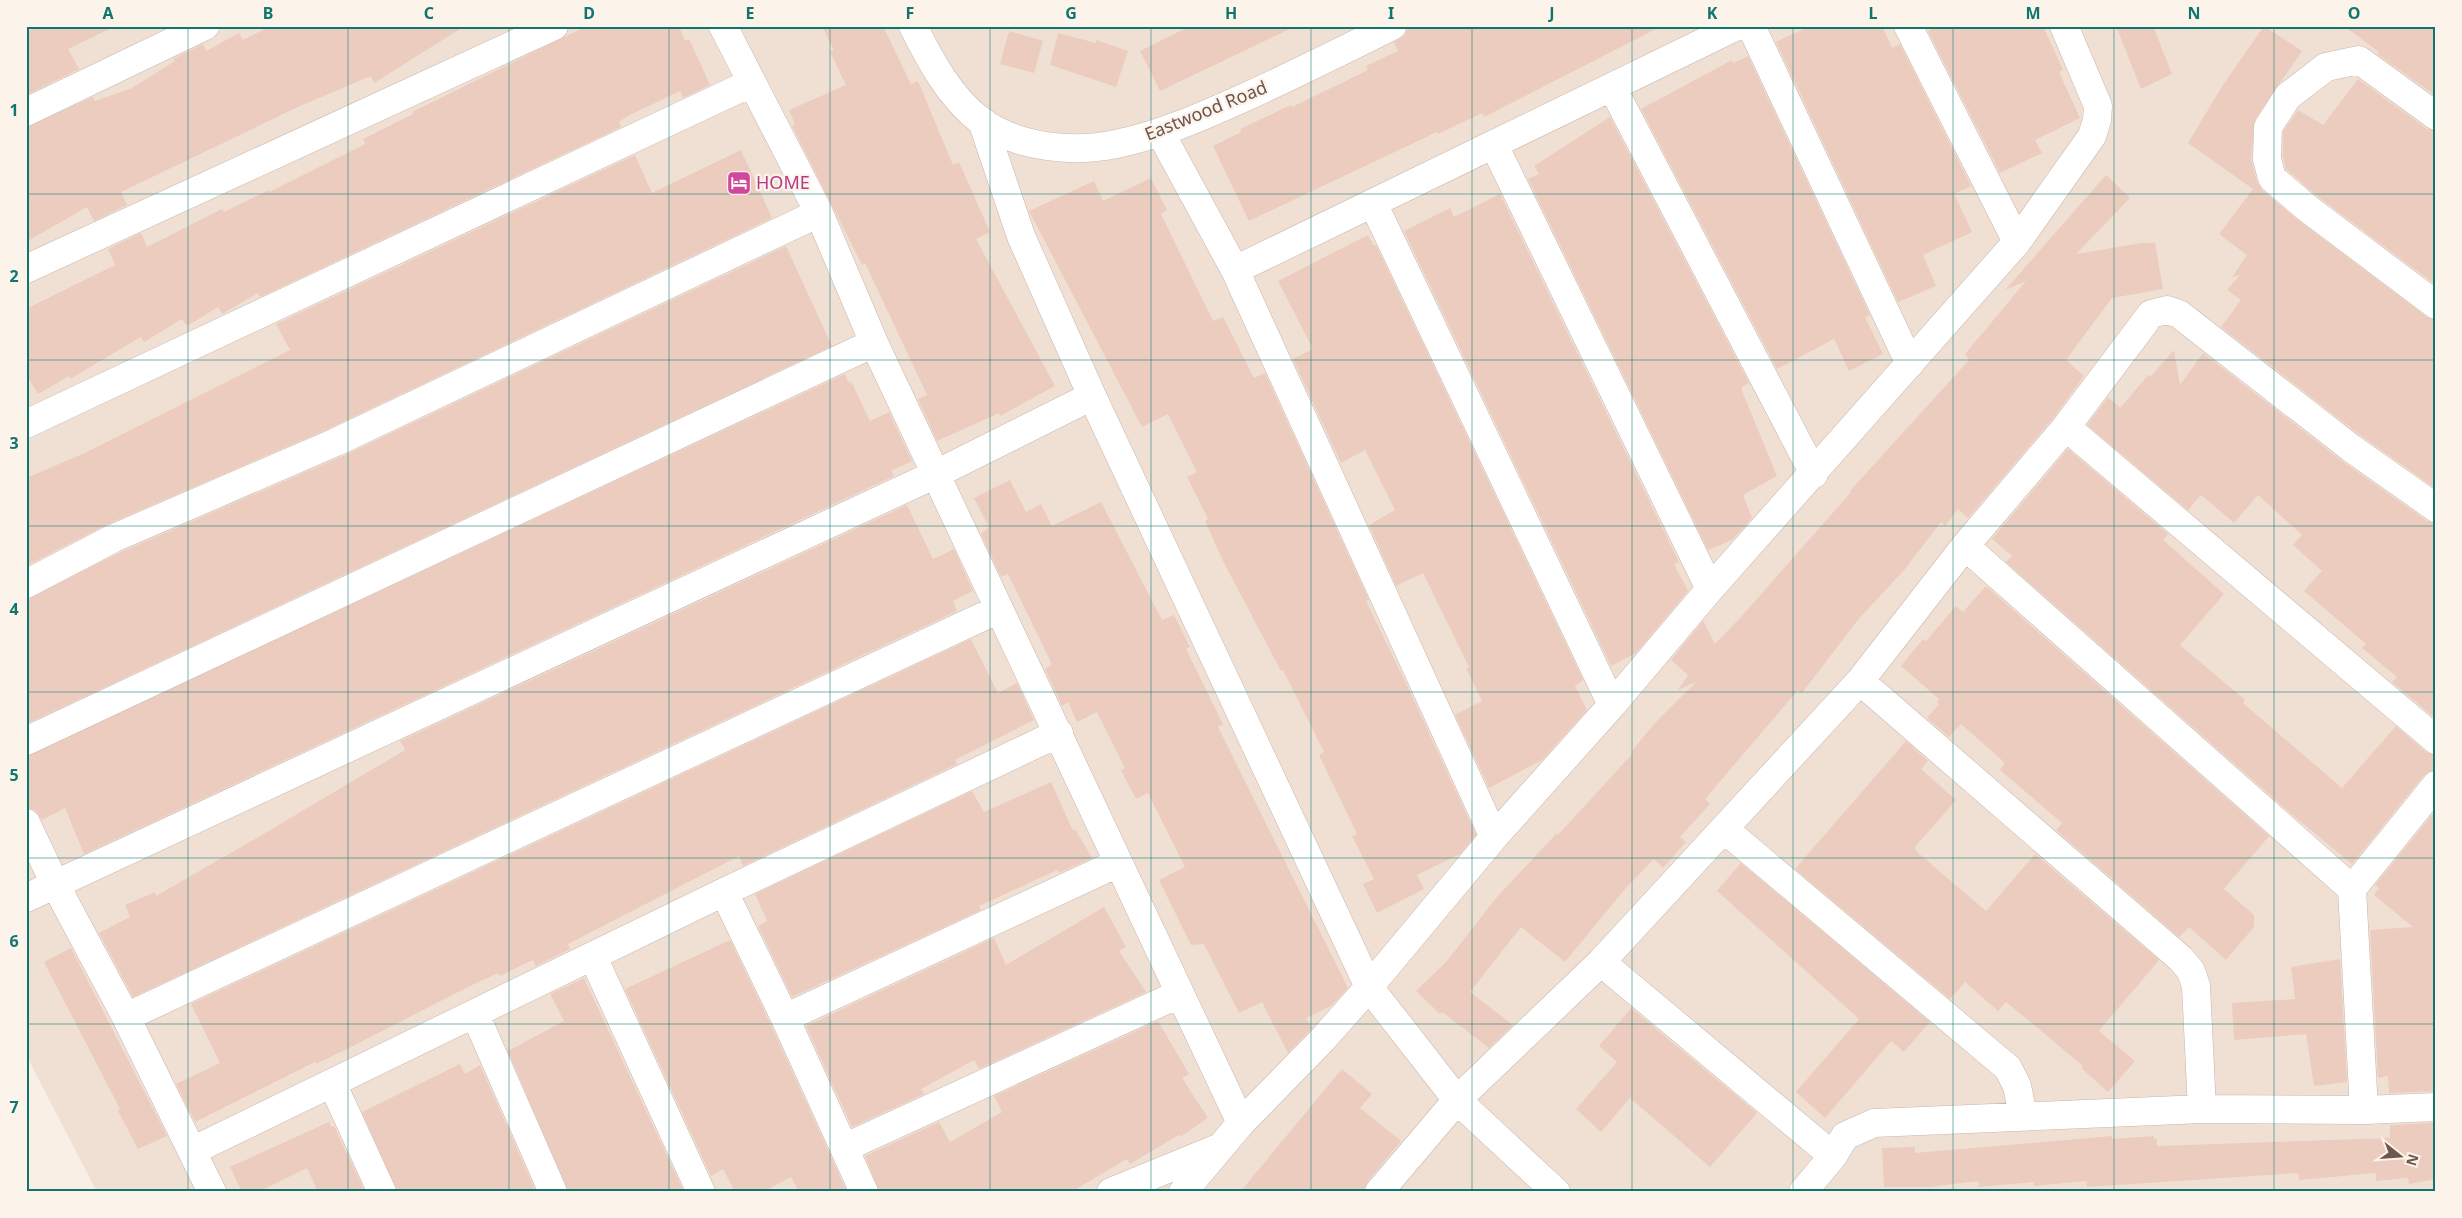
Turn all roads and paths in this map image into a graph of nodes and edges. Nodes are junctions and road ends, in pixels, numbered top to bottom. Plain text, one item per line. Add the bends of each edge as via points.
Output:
1 (205, 26) edge
2 (554, 26) edge
3 (723, 26) edge
4 (913, 26) edge
5 (1392, 26) edge
6 (1737, 26) edge
7 (1751, 26) edge
8 (1908, 26) edge
9 (2064, 26) edge
10 (751, 83) junction
11 (1612, 87) junction
12 (26, 112) edge
13 (2436, 116) edge
14 (982, 121) junction
15 (1160, 132) junction
16 (1494, 145) junction
17 (1373, 203) junction
18 (819, 213) junction
19 (2017, 242) junction
20 (26, 269) edge
21 (1235, 270) junction
22 (2436, 305) edge
23 (874, 343) junction
24 (1910, 364) junction
25 (1092, 396) junction
26 (26, 424) edge
27 (2066, 426) junction
28 (936, 474) junction
29 (1814, 474) junction
30 (2436, 508) edge
31 (1965, 546) junction
32 (26, 584) edge
33 (1710, 589) junction
34 (999, 609) junction
35 (1860, 681) junction
36 (1612, 705) junction
37 (1059, 733) junction
38 (2436, 740) edge
39 (26, 741) edge
40 (2436, 785) edge
41 (26, 824) edge
42 (1724, 829) junction
43 (1494, 837) junction
44 (1118, 863) junction
45 (54, 884) junction
46 (2352, 889) junction
47 (724, 892) junction
48 (26, 898) edge
49 (593, 957) junction
50 (1601, 962) junction
51 (1369, 987) junction
52 (1179, 994) junction
53 (475, 1014) junction
54 (126, 1017) junction
55 (785, 1018) junction
56 (332, 1083) junction
57 (1457, 1100) junction
58 (2436, 1106) edge
59 (2202, 1109) junction
60 (2364, 1110) junction
61 (2024, 1115) junction
62 (1241, 1123) junction
63 (1221, 1147) junction
64 (844, 1148) junction
65 (192, 1151) junction
66 (1833, 1156) junction
67 (212, 1192) edge
68 (382, 1192) edge
69 (554, 1192) edge
70 (701, 1192) edge
71 (864, 1192) edge
72 (1111, 1192) edge
73 (1183, 1192) edge
74 (1379, 1192) edge
75 (1556, 1192) edge
76 (1803, 1192) edge

1 - 12 street
2 - 20 street
3 - 10 street
4 - 14 street, Eastwood Road via 938,72
5 - 15 street, Eastwood Road via 1275,84
6 - 11 street
7 - 24 street
8 - 19 street
9 - 19 street via 2098,106 2097,120 2092,136
10 - 18 street
10 - 26 street
11 - 16 street
11 - 29 street
13 - 22 street via 2359,60 2326,67 2288,96 2268,127 2266,159 2272,178
14 - 15 street, Eastwood Road via 1019,140 1080,148 1115,144
14 - 25 street via 1021,236
15 - 21 street
16 - 17 street
16 - 33 street
17 - 21 street
17 - 36 street
18 - 23 street
18 - 32 street via 336,442 114,538
19 - 24 street
21 - 43 street
23 - 28 street
23 - 39 street
24 - 29 street
25 - 28 street
25 - 51 street
27 - 30 street via 2151,314 2167,310 2179,314 2351,448
27 - 31 street
27 - 38 street
28 - 34 street
28 - 45 street
29 - 33 street
31 - 35 street
31 - 46 street
33 - 36 street
34 - 37 street
34 - 54 street
35 - 42 street
35 - 59 street via 2191,971 2196,986
36 - 43 street
37 - 44 street
37 - 47 street
40 - 46 street
41 - 45 street
42 - 50 street
42 - 61 street via 2008,1068 2017,1086
43 - 51 street
44 - 52 street
44 - 55 street
45 - 48 street
45 - 54 street
46 - 60 street
47 - 49 street
47 - 55 street
49 - 53 street
49 - 70 street
50 - 57 street
50 - 66 street
51 - 57 street
51 - 62 street
52 - 62 street
52 - 64 street
53 - 56 street
53 - 69 street
54 - 65 street
55 - 64 street
56 - 65 street
56 - 68 street
57 - 74 street
57 - 75 street
58 - 60 street
59 - 60 street
59 - 61 street
61 - 66 street via 1874,1123 1845,1136
62 - 63 street
63 - 72 street
63 - 73 street
64 - 71 street
65 - 67 street
66 - 76 street

